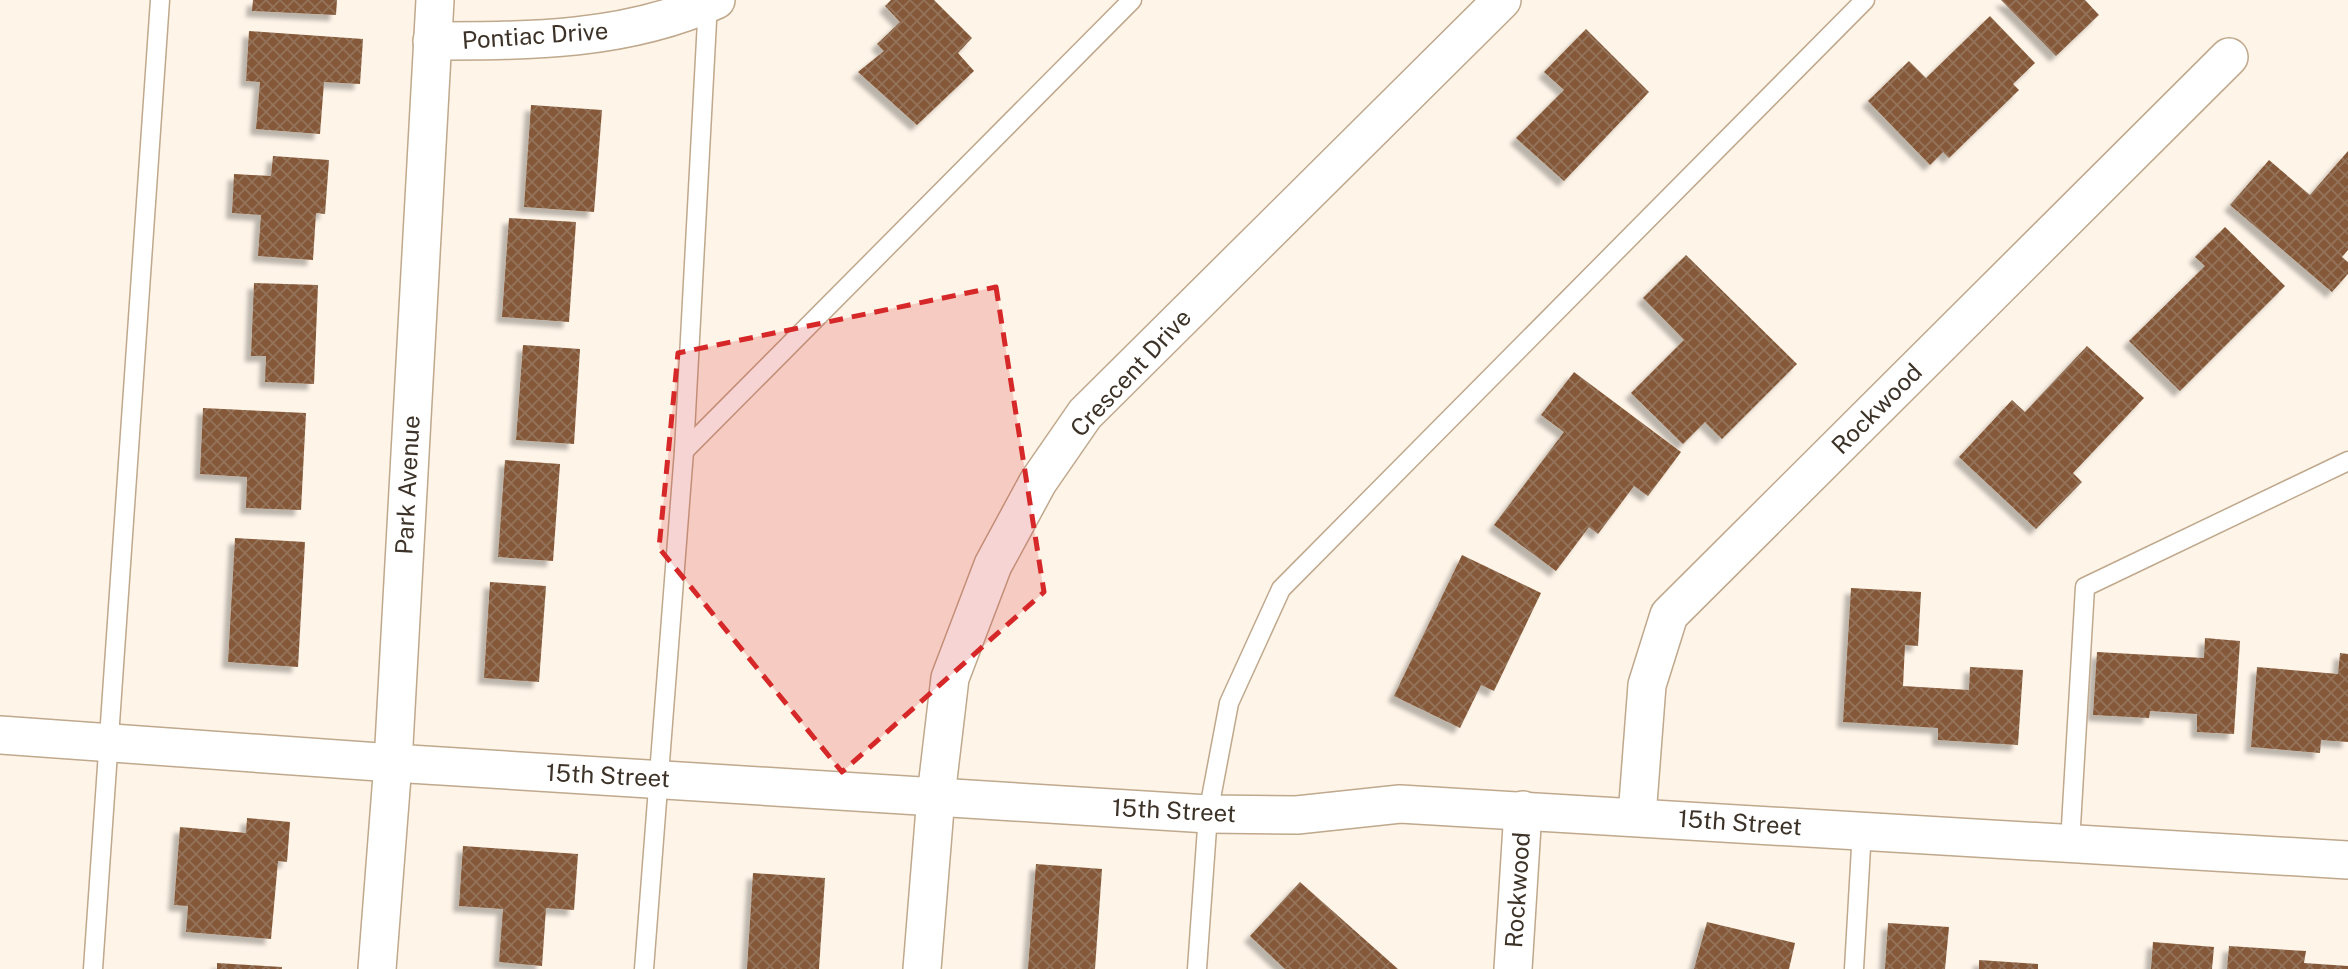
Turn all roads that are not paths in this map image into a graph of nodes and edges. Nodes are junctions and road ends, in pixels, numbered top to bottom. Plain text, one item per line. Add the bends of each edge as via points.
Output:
1 (160, 0) edge
2 (435, 0) edge
3 (1132, 0) edge
4 (1502, 0) edge
5 (1865, 0) edge
6 (710, 1) edge
7 (432, 41) junction
8 (2229, 57) dead end
9 (684, 451) junction
10 (2348, 461) edge
11 (0, 735) edge
12 (109, 743) junction
13 (393, 763) junction
14 (657, 779) junction
15 (936, 796) junction
16 (1523, 810) junction
17 (1208, 814) junction
18 (1637, 816) junction
19 (1863, 830) junction
20 (2070, 843) junction
21 (2348, 860) edge
22 (93, 969) edge
23 (377, 969) edge
24 (644, 969) edge
25 (922, 969) edge
26 (1198, 969) edge
27 (1513, 969) edge
28 (1854, 969) edge

1 - 12 lane
2 - 7 street, Park Avenue
3 - 9 lane
4 - 15 street, Crescent Drive via 1085,414 1038,482 993,565 950,678
5 - 17 lane via 1281,589 1229,703
6 - 7 street, Pontiac Drive via 631,29 536,41
6 - 9 lane
7 - 13 street, Park Avenue
8 - 18 street, Rockwood via 1670,615 1647,685
9 - 14 lane
10 - 20 lane via 2085,587
11 - 12 street, 15th Street
12 - 13 street, 15th Street
12 - 22 lane
13 - 14 street, 15th Street
13 - 23 street, Park Avenue
14 - 15 street, 15th Street
14 - 24 lane
15 - 17 street, 15th Street
15 - 25 street, Crescent Drive
16 - 17 street, 15th Street via 1400,804 1297,815
16 - 18 street, 15th Street
16 - 27 street, Rockwood
17 - 26 lane
18 - 19 street, 15th Street
19 - 20 street, 15th Street
19 - 28 lane
20 - 21 street, 15th Street

